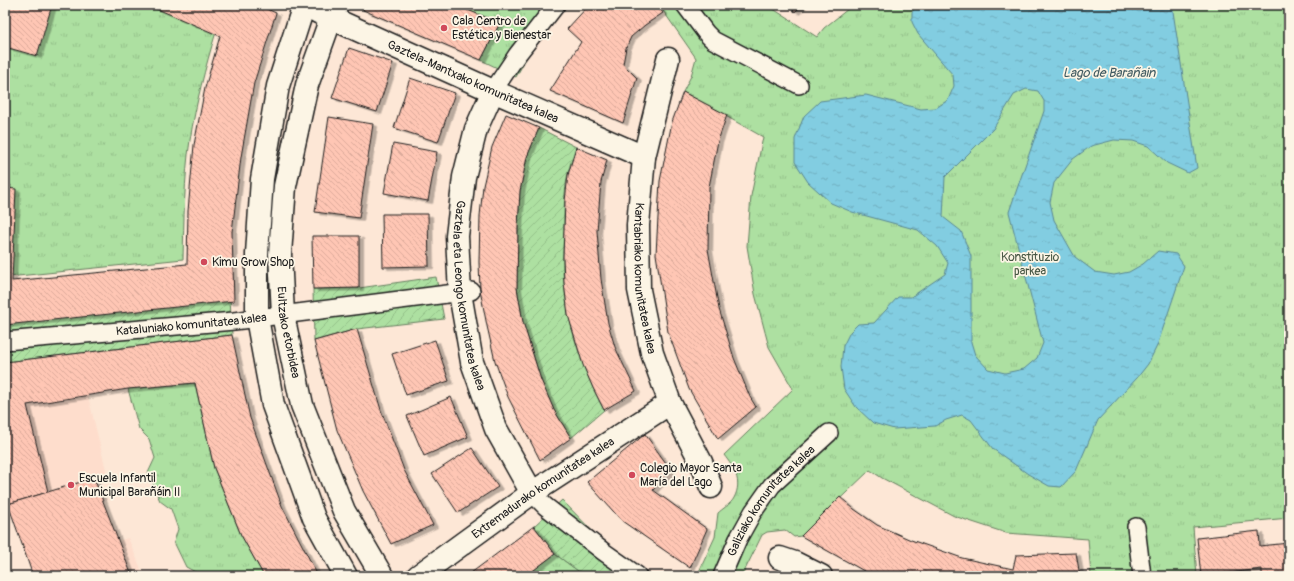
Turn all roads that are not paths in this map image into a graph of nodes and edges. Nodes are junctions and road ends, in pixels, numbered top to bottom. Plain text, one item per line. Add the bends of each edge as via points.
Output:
1 (303, 5) edge
2 (556, 5) edge
3 (685, 5) edge
4 (334, 11) edge
5 (668, 59) dead end
6 (799, 85) dead end
7 (493, 91) junction
8 (644, 157) junction
9 (466, 292) junction
10 (283, 314) junction
11 (257, 318) junction
12 (5, 341) edge
13 (670, 403) junction
14 (829, 433) dead end
15 (711, 488) dead end
16 (532, 493) junction
17 (1136, 527) dead end
18 (780, 558) dead end
19 (346, 576) edge
20 (382, 576) edge
21 (418, 576) edge
22 (638, 576) edge
23 (722, 576) edge
24 (821, 576) edge
25 (1142, 576) edge

1 - 4 street, Gaztela-Mantxako komunitatea kalea
1 - 11 street, Eultzako etorbidea via 278,86 262,179 257,254
2 - 7 street via 517,54
3 - 6 street via 713,40
4 - 7 street, Gaztela-Mantxako komunitatea kalea
4 - 10 street, Eultzako etorbidea via 307,85 285,186 280,254
5 - 8 street, Kantabriako komunitatea kalea
7 - 8 street, Gaztela-Mantxako komunitatea kalea
7 - 9 street, Gaztela eta Leongo komunitatea kalea via 476,129 464,177 457,236
8 - 13 street, Kantabriako komunitatea kalea via 638,225 639,290 652,353
9 - 10 street, Kataluniako komunitatea kalea
9 - 16 street, Gaztela eta Leongo komunitatea kalea via 472,362 496,429
10 - 11 street, Kataluniako komunitatea kalea
10 - 20 street, Eultzako etorbidea via 302,405 344,511
11 - 12 street, Kataluniako komunitatea kalea
11 - 19 street, Eultzako etorbidea via 273,405 314,518
13 - 15 street, Kantabriako komunitatea kalea
13 - 16 street, Extremadurako komunitatea kalea
14 - 23 street, Galiziako komunitatea kalea via 772,485 738,539
16 - 21 street, Extremadurako komunitatea kalea
16 - 22 street via 545,506
17 - 25 street
18 - 24 street

